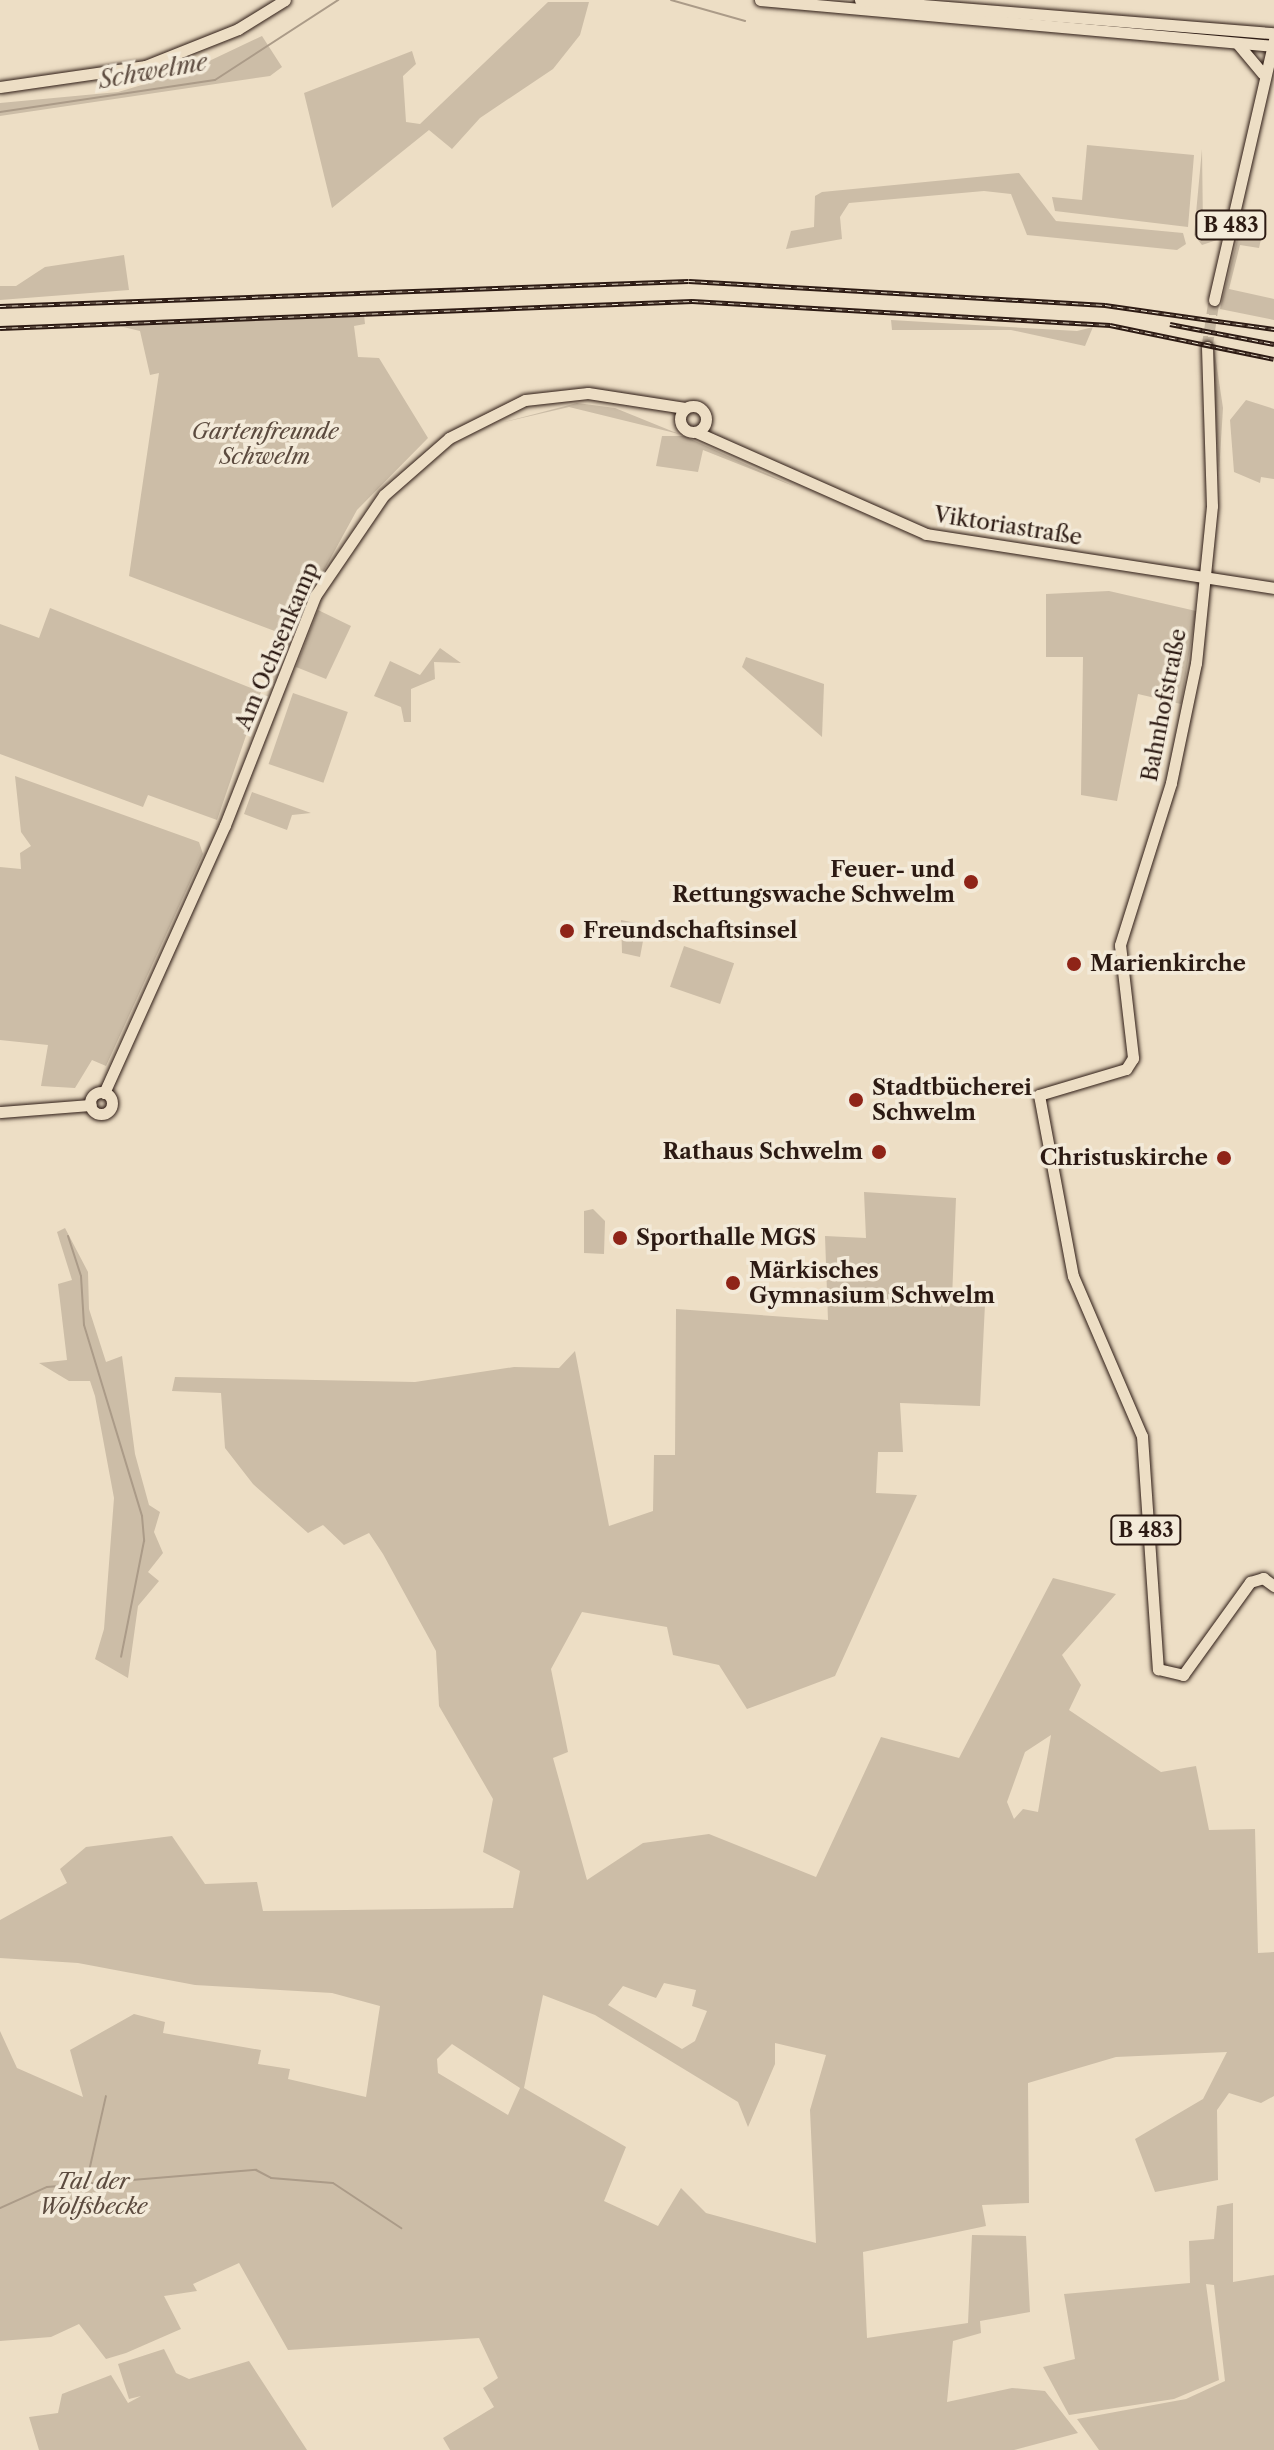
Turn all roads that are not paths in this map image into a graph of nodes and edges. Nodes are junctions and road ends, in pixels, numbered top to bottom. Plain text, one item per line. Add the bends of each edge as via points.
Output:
1 (285, 0) edge
2 (760, 0) edge
3 (860, 0) edge
4 (781, 1) edge
5 (1274, 33) edge
6 (1237, 42) junction
7 (1273, 44) edge
8 (1263, 74) junction
9 (0, 87) edge
10 (1214, 300) tunnel mouth
11 (1207, 347) tunnel mouth
12 (647, 406) junction
13 (685, 408) junction
14 (706, 420) junction
15 (680, 421) junction
16 (696, 432) junction
17 (726, 443) junction
18 (1207, 575) junction
19 (1274, 588) edge
20 (104, 1093) junction
21 (91, 1105) junction
22 (0, 1112) edge
23 (1274, 1586) edge

1 - 9 main road via 223,36 145,66
2 - 4 main road
3 - 5 main road
4 - 6 main road
6 - 7 main road
6 - 8 main road
7 - 8 main road, B 483
8 - 10 main road, B 483
11 - 18 main road, Bahnhofstraße / B 483
12 - 13 main road, Am Ochsenkamp
12 - 15 main road, Am Ochsenkamp
12 - 20 main road, Am Ochsenkamp via 588,393 508,406 434,449 363,521 315,596 229,817
13 - 14 main road, Viktoriastraße via 701,409
13 - 15 main road
14 - 16 main road
14 - 17 main road, Viktoriastraße
15 - 16 main road, Am Ochsenkamp
16 - 17 main road, Viktoriastraße
17 - 18 main road, Viktoriastraße via 926,534
18 - 19 main road, Viktoriastraße
18 - 23 main road, Bahnhofstraße / B 483 via 1176,765 1120,945 1131,1063 1039,1095 1073,1276 1126,1388 1142,1436 1152,1651 1161,1673 1174,1678 1187,1672 1258,1578
20 - 21 main road
20 - 21 main road via 109,1110 98,1113
21 - 22 main road

